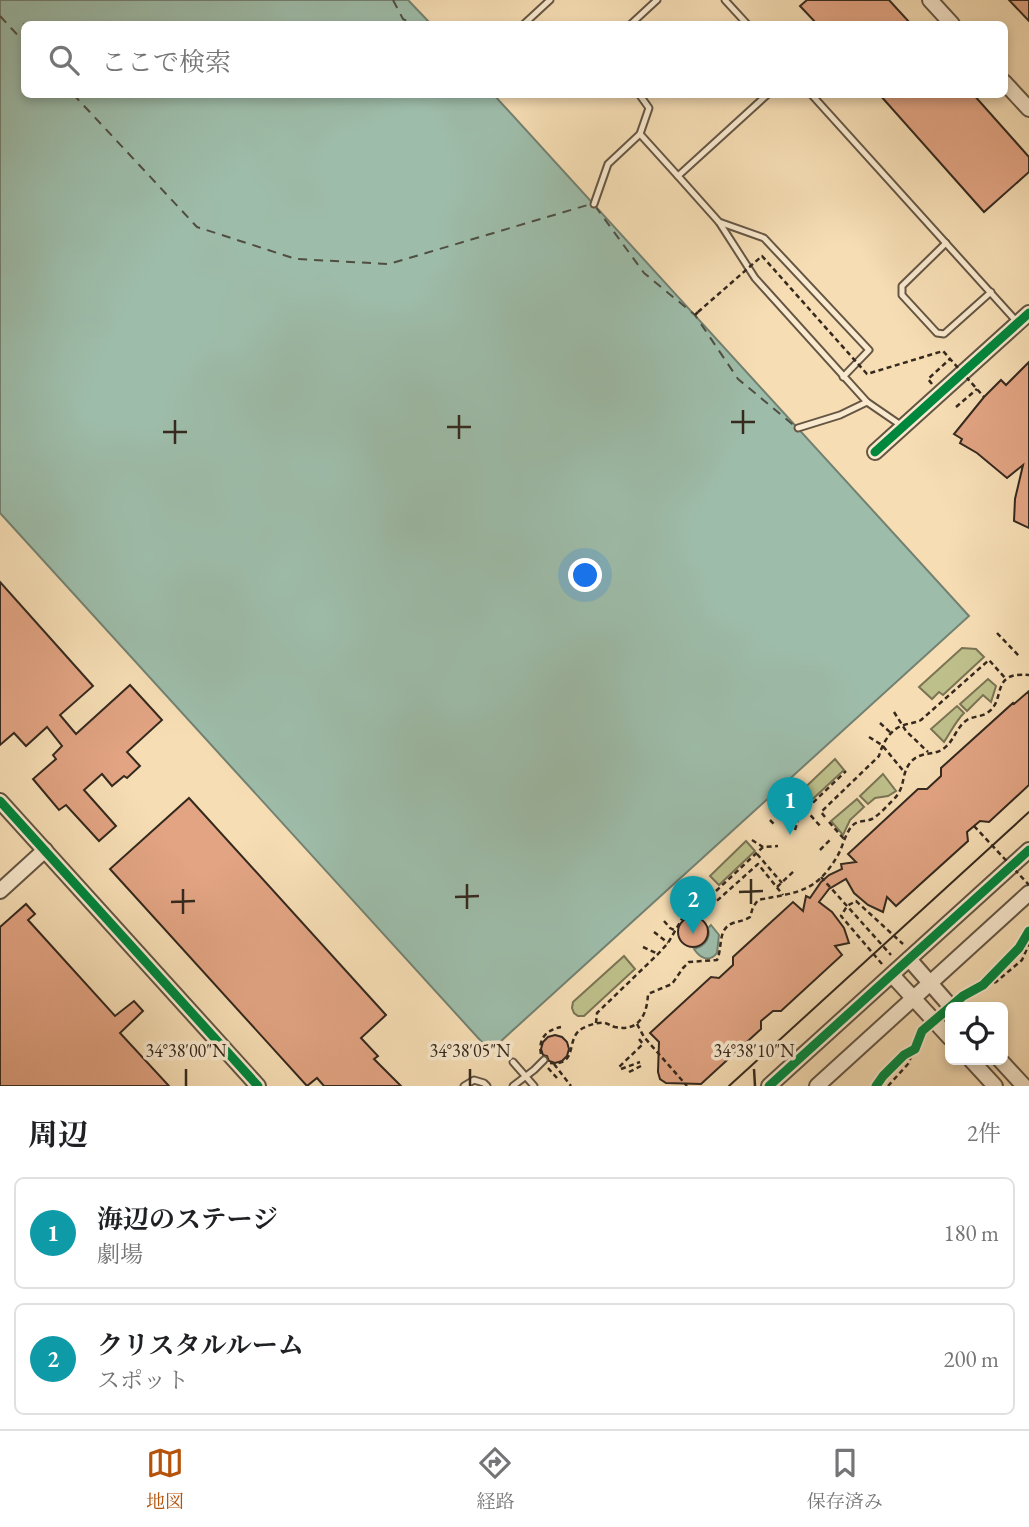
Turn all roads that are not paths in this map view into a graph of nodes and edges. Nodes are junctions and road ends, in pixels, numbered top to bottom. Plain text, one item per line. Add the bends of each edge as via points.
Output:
1 (550, 0) edge
2 (657, 0) edge
3 (725, 0) edge
4 (930, 0) edge
5 (527, 21) edge
6 (634, 21) edge
7 (744, 21) edge
8 (949, 21) edge
9 (1008, 86) edge
10 (642, 98) edge
11 (764, 98) edge
12 (815, 98) edge
13 (1029, 109) edge
14 (639, 134) junction
15 (678, 176) junction
16 (594, 204) dead end
17 (719, 222) junction
18 (946, 243) junction
19 (990, 292) junction
20 (1024, 318) edge
21 (843, 377) junction
22 (867, 402) junction
23 (904, 427) junction
24 (798, 428) dead end
25 (875, 452) dead end
26 (0, 801) edge
27 (45, 850) junction
28 (1029, 850) edge
29 (0, 891) edge
30 (1029, 893) edge
31 (909, 959) junction
32 (892, 975) junction
33 (930, 983) junction
34 (914, 997) junction
35 (947, 1002) edge
36 (945, 1032) edge
37 (513, 1062) dead end
38 (546, 1063) road end
39 (976, 1065) edge
40 (1005, 1065) edge
41 (525, 1076) junction
42 (258, 1086) edge
43 (464, 1086) edge
44 (487, 1086) edge
45 (513, 1086) edge
46 (534, 1086) edge
47 (769, 1086) edge
48 (817, 1086) edge
49 (995, 1086) edge
50 (1024, 1086) edge

1 - 5 lane
2 - 6 lane
3 - 7 lane
4 - 8 street
9 - 13 street
10 - 14 lane via 649,108
11 - 15 lane
12 - 18 lane
14 - 15 lane
14 - 16 lane via 608,164
15 - 17 lane
17 - 21 lane via 755,278
17 - 21 lane via 764,238 869,350
18 - 19 lane
18 - 19 lane via 902,286 902,295 910,304 937,333 944,334
19 - 20 lane
20 - 23 street
21 - 22 lane
22 - 23 lane
22 - 24 lane
23 - 25 street
26 - 27 street
27 - 29 street
27 - 42 street
28 - 31 street
30 - 33 street
31 - 32 street
31 - 33 street
32 - 34 street
32 - 47 street
33 - 34 street
33 - 35 street
34 - 36 street
34 - 48 street
37 - 41 lane
38 - 41 lane
39 - 49 street
40 - 50 street
41 - 45 lane
41 - 46 lane
43 - 44 lane via 474,1080

